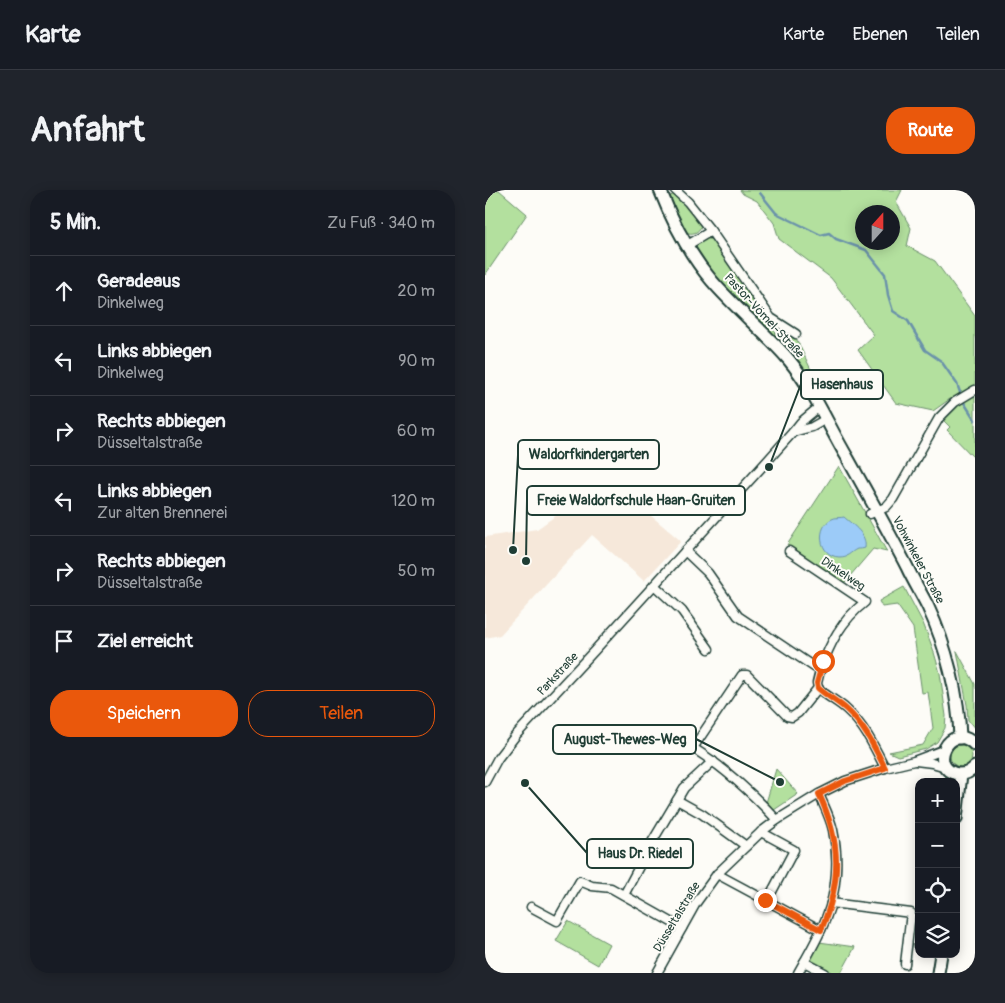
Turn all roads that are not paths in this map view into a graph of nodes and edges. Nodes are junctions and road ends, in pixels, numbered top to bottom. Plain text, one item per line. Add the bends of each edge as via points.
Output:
1 (660, 190) edge
2 (675, 190) edge
3 (711, 231) junction
4 (686, 246) junction
5 (796, 334) dead end
6 (975, 390) edge
7 (819, 407) junction
8 (826, 420) junction
9 (793, 432) junction
10 (873, 512) junction
11 (685, 551) junction
12 (789, 551) dead end
13 (654, 585) junction
14 (709, 649) dead end
15 (820, 671) junction
16 (818, 688) junction
17 (960, 738) junction
18 (975, 745) edge
19 (943, 750) junction
20 (713, 761) junction
21 (914, 761) junction
22 (946, 767) junction
23 (975, 767) edge
24 (885, 768) junction
25 (961, 774) junction
26 (485, 782) edge
27 (960, 783) edge
28 (819, 794) junction
29 (677, 800) junction
30 (777, 820) junction
31 (761, 832) junction
32 (746, 846) junction
33 (717, 874) junction
34 (624, 895) junction
35 (767, 901) junction
36 (831, 902) junction
37 (531, 907) dead end
38 (682, 928) junction
39 (821, 930) junction
40 (940, 958) edge
41 (804, 962) junction
42 (905, 964) dead end
43 (657, 973) edge
44 (798, 973) edge
45 (825, 973) edge
46 (938, 973) edge

1 - 4 main road, Pastor-Vömel-Straße
2 - 3 street, Pastor-Vömel-Straße via 689,202
3 - 4 street
3 - 5 street, Pastor-Vömel-Straße via 771,318
4 - 7 main road, Pastor-Vömel-Straße via 713,282 789,360
6 - 10 street via 955,402 939,418 893,499 886,507
7 - 8 main road, Vohwinkeler Straße
7 - 9 street, Parkstraße
8 - 9 street
8 - 10 main road, Vohwinkeler Straße
9 - 11 street, Parkstraße
10 - 17 main road, Vohwinkeler Straße via 928,607 939,633 953,682
11 - 13 street, Parkstraße
11 - 15 street via 708,573 739,616
12 - 15 street, Dinkelweg via 865,602 848,617 835,636
13 - 14 street via 682,611
13 - 26 street, Parkstraße via 516,735
15 - 16 street, Dinkelweg
16 - 20 street via 793,717 787,716 747,674 742,675 693,748
16 - 24 street via 854,717 871,739
17 - 18 main road
17 - 19 main road via 950,741
19 - 21 street, Düsseltalstraße
19 - 22 main road
20 - 29 street via 684,788
20 - 30 street via 757,798
21 - 22 street, Düsseltalstraße
21 - 24 street, Düsseltalstraße
22 - 25 main road
23 - 25 main road
24 - 28 street, Düsseltalstraße via 845,781
25 - 27 main road
28 - 30 street, Düsseltalstraße
28 - 36 street via 833,829 835,844 837,865
29 - 32 street via 703,814
29 - 34 street
30 - 31 street, Düsseltalstraße
31 - 32 street, Düsseltalstraße
31 - 35 street via 794,850
32 - 33 street, Düsseltalstraße
33 - 35 street, Düsseltalstraße
33 - 38 street, Düsseltalstraße
34 - 37 street via 611,888 579,881 557,921
34 - 38 street
35 - 39 street, Düsseltalstraße
36 - 39 street
36 - 42 street via 911,913
38 - 43 street, Düsseltalstraße
39 - 41 street
40 - 46 main road
41 - 44 street
41 - 45 street

